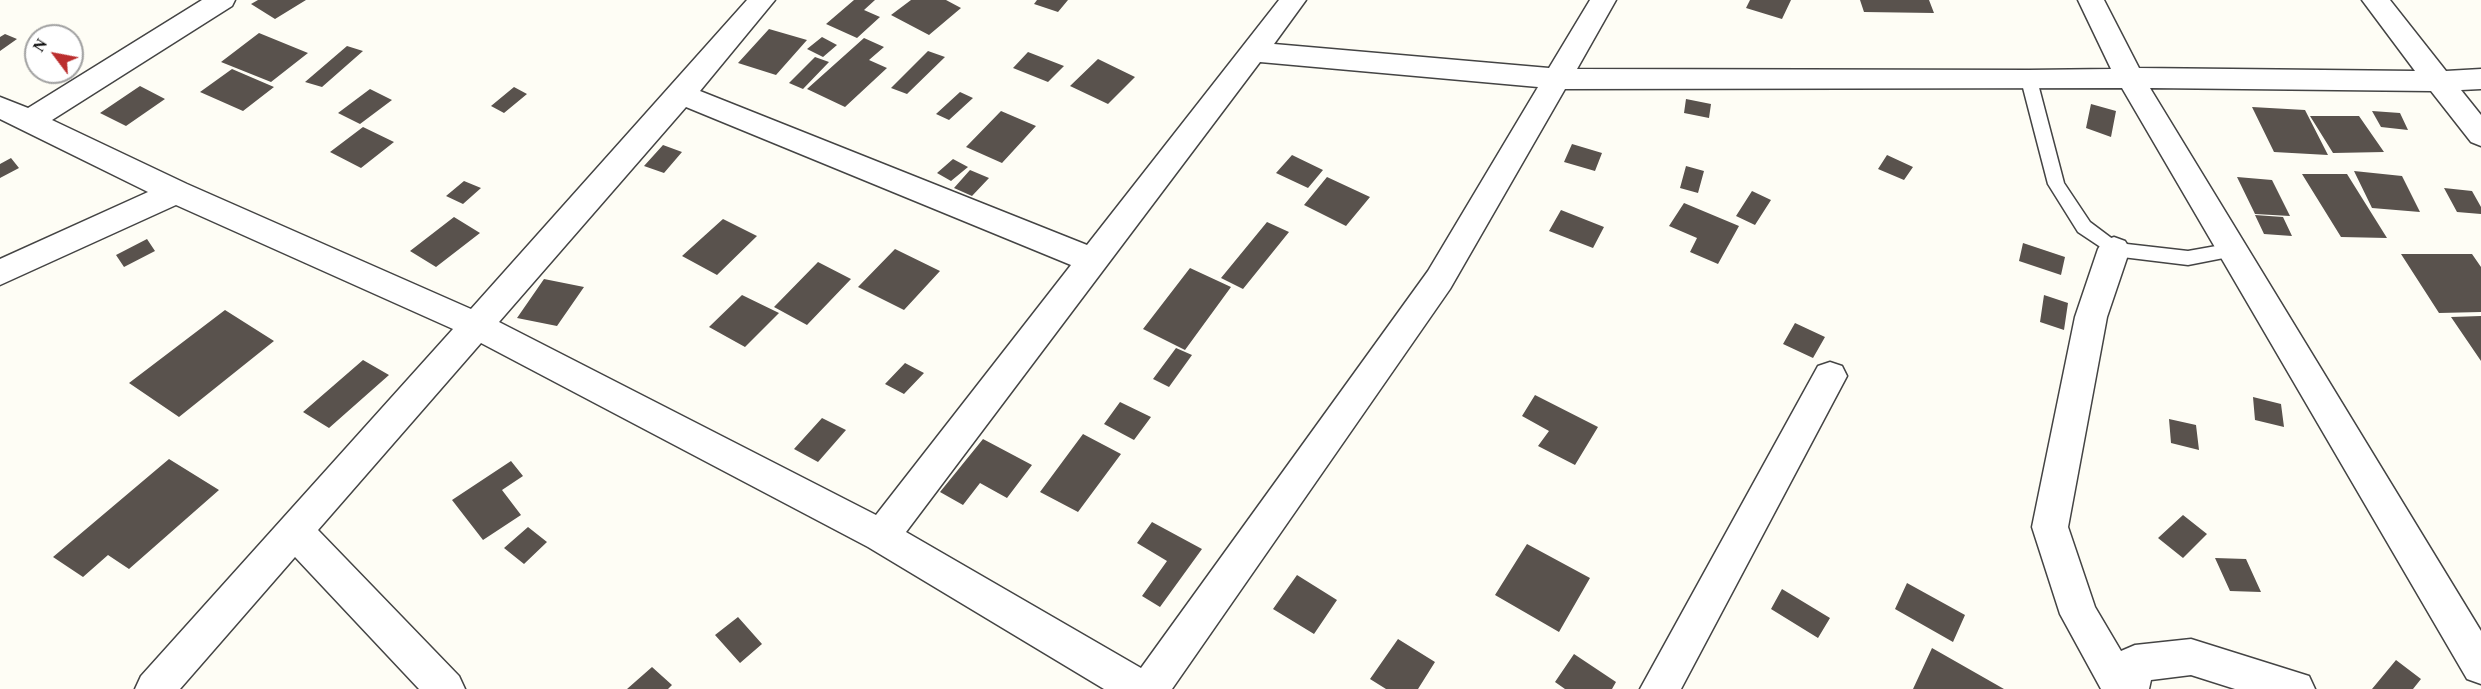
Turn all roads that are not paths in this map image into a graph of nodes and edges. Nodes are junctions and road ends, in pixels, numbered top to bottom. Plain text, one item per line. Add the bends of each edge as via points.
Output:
1 (222, 0) edge
2 (762, 0) edge
3 (1293, 0) edge
4 (1603, 0) edge
5 (2091, 0) edge
6 (2375, 0) edge
7 (1254, 52) junction
8 (2130, 78) junction
9 (1558, 79) junction
10 (2481, 79) edge
11 (2029, 80) junction
12 (2439, 81) junction
13 (681, 94) junction
14 (15, 114) edge
15 (2481, 135) edge
16 (176, 192) junction
17 (2114, 249) junction
18 (2233, 250) junction
19 (1093, 261) junction
20 (0, 273) edge
21 (476, 325) junction
22 (1830, 376) dead end
23 (294, 530) junction
24 (881, 536) junction
25 (2481, 666) edge
26 (155, 689) edge
27 (445, 689) edge
28 (1140, 689) edge
29 (1149, 689) edge
30 (1660, 689) edge
31 (2122, 689) edge
32 (2129, 689) edge
33 (2295, 689) edge

1 - 14 street
2 - 13 street
3 - 7 street
4 - 9 street
5 - 8 street
6 - 12 street
7 - 9 street
7 - 19 street
8 - 11 street
8 - 12 street
8 - 18 street
9 - 11 street
9 - 29 street via 1439,280
10 - 12 street
11 - 17 lane via 2056,184 2084,227
12 - 15 street
13 - 19 street
13 - 21 street
14 - 16 street
16 - 20 street
16 - 21 street
17 - 18 lane via 2188,258
17 - 31 street via 2091,317 2050,526 2079,614
18 - 25 street
19 - 24 street
21 - 23 street
21 - 24 street
22 - 30 street
23 - 26 street
23 - 27 street
24 - 28 street
32 - 33 street via 2135,663 2191,657

